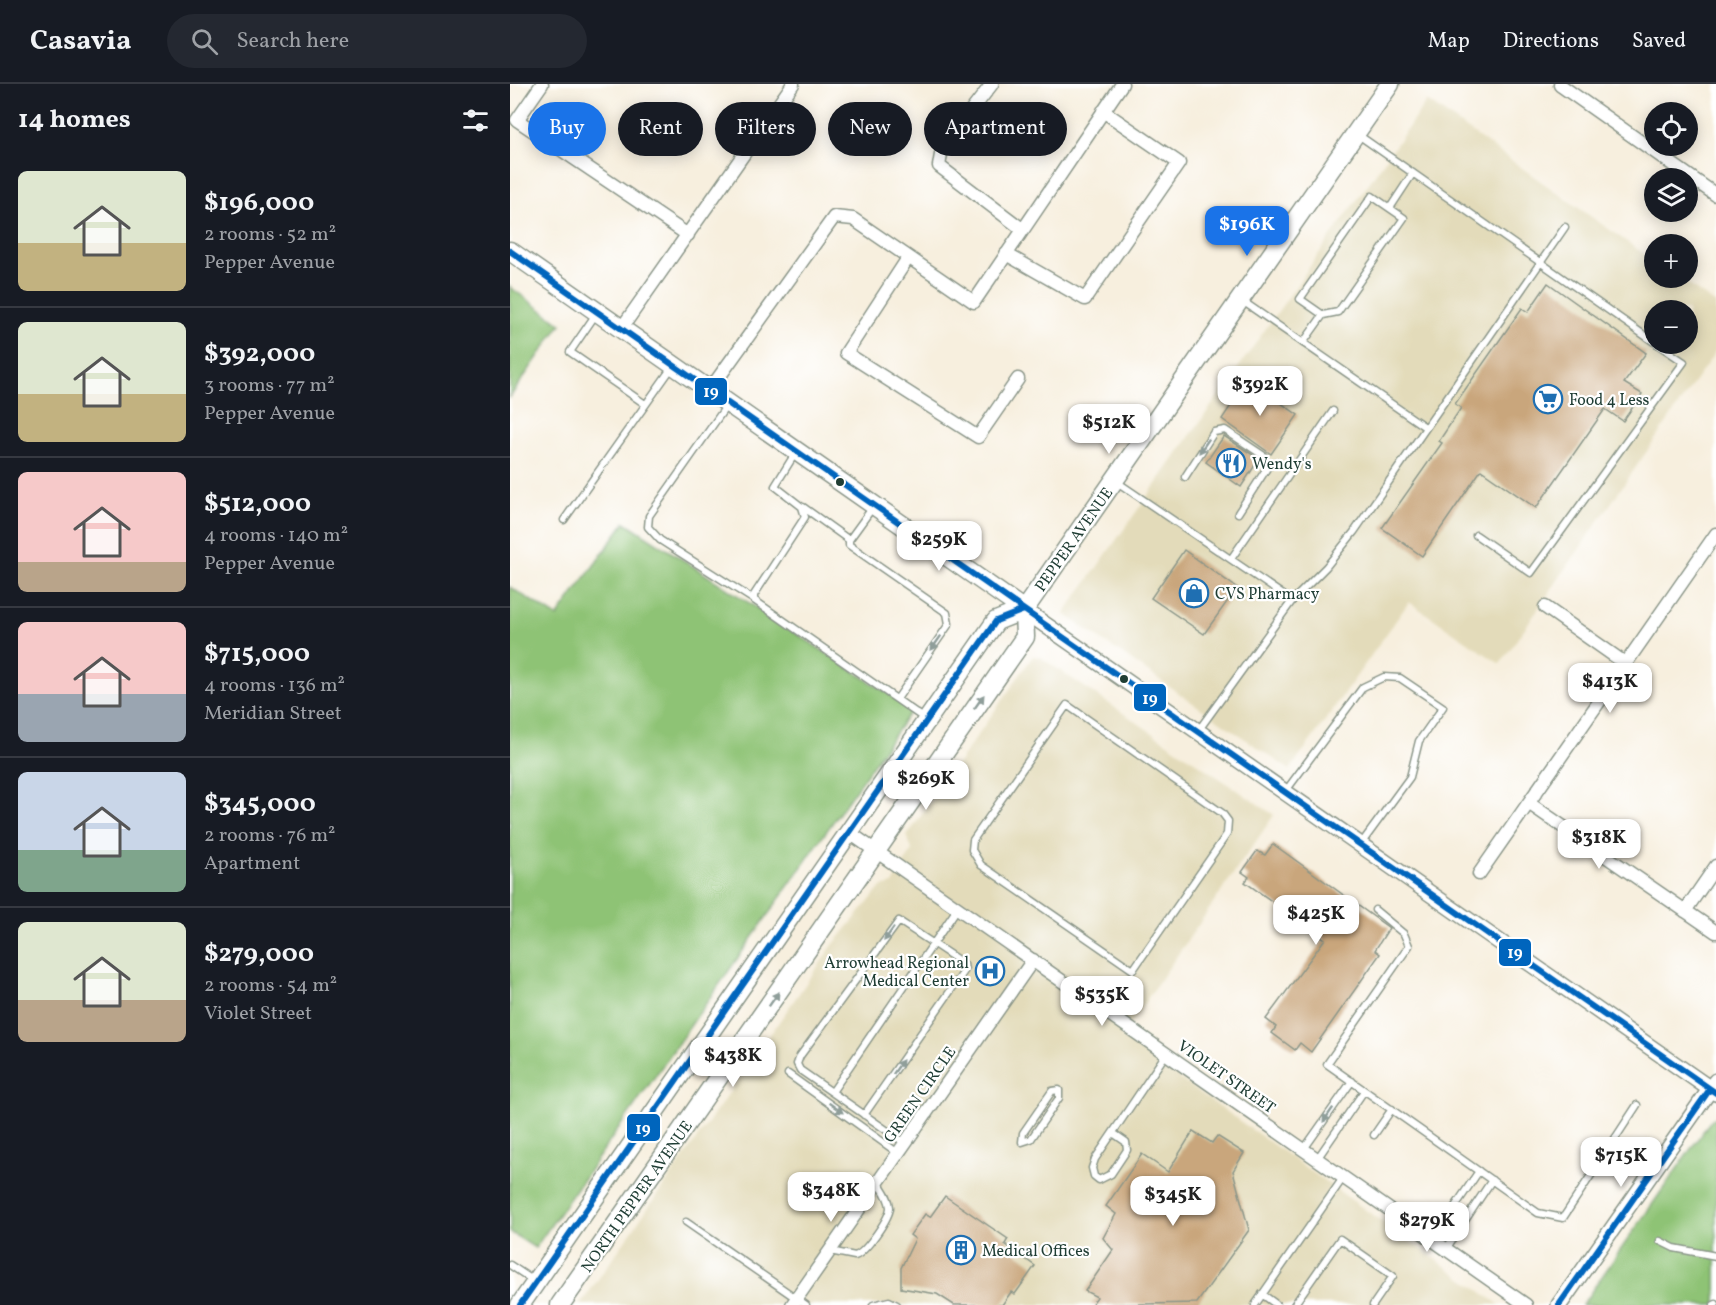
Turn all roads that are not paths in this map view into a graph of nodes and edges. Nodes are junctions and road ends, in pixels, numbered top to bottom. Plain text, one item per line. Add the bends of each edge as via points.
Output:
1 (542, 84) edge
2 (793, 84) edge
3 (992, 84) edge
4 (1121, 84) edge
5 (1390, 84) edge
6 (1560, 86) dead end
7 (1103, 111) junction
8 (1356, 133) junction
9 (1413, 173) junction
10 (1716, 195) edge
11 (1390, 208) junction
12 (1565, 226) dead end
13 (1022, 229) junction
14 (688, 235) junction
15 (510, 251) edge
16 (1006, 254) junction
17 (908, 258) junction
18 (1540, 262) junction
19 (1240, 299) junction
20 (597, 312) junction
21 (1323, 315) junction
22 (621, 329) junction
23 (1644, 335) edge
24 (1304, 343) junction
25 (1672, 354) edge
26 (673, 365) junction
27 (1018, 379) dead end
28 (709, 391) junction
29 (645, 404) junction
30 (728, 404) junction
31 (1333, 411) dead end
32 (1425, 428) junction
33 (796, 451) junction
34 (1185, 477) dead end
35 (1114, 480) junction
36 (874, 506) junction
37 (802, 507) junction
38 (1238, 513) dead end
39 (564, 520) dead end
40 (1716, 534) edge
41 (1476, 535) dead end
42 (849, 540) junction
43 (1231, 559) junction
44 (754, 600) junction
45 (1292, 601) junction
46 (1545, 607) dead end
47 (1024, 610) junction
48 (1626, 664) junction
49 (897, 699) junction
50 (927, 720) junction
51 (1197, 731) junction
52 (1140, 755) joint
53 (1285, 792) junction
54 (1530, 804) junction
55 (850, 833) junction
56 (1361, 845) junction
57 (876, 851) junction
58 (1716, 866) edge
59 (1479, 874) dead end
60 (958, 908) junction
61 (1375, 910) dead end
62 (1685, 911) junction
63 (1716, 932) edge
64 (934, 944) junction
65 (1033, 960) junction
66 (1167, 1054) junction
67 (788, 1074) dead end
68 (1352, 1081) junction
69 (1714, 1088) edge
70 (1059, 1090) joint
71 (1364, 1090) junction
72 (832, 1092) junction
73 (1637, 1105) dead end
74 (1392, 1109) junction
75 (864, 1115) junction
76 (1113, 1133) junction
77 (1374, 1135) dead end
78 (902, 1148) junction
79 (1304, 1150) junction
80 (1317, 1159) junction
81 (1479, 1171) junction
82 (1344, 1178) junction
83 (1492, 1180) junction
84 (878, 1182) junction
85 (686, 1222) dead end
86 (1433, 1239) junction
87 (1660, 1241) dead end
88 (1446, 1249) junction
89 (830, 1251) junction
90 (1716, 1256) edge
91 (510, 1265) edge
92 (536, 1282) junction
93 (1262, 1294) junction
94 (798, 1303) edge
95 (520, 1305) edge
96 (560, 1305) edge
97 (873, 1305) edge
98 (897, 1305) edge
99 (1255, 1305) edge
100 (1277, 1305) edge
101 (1294, 1305) edge
102 (1373, 1305) edge
103 (1526, 1305) edge
104 (1559, 1305) edge

1 - 14 street via 517,120
2 - 14 street
3 - 13 street via 942,149 939,166
4 - 7 street
5 - 8 main road, PEPPER AVENUE
6 - 10 street
7 - 13 street
7 - 16 street via 1179,164 1085,298
8 - 9 lane
8 - 19 main road, PEPPER AVENUE
9 - 11 lane
9 - 18 lane
11 - 21 lane via 1404,218 1338,312
11 - 21 lane via 1372,196 1300,299
12 - 18 lane
13 - 16 street
14 - 22 street
15 - 20 main road
16 - 17 street via 974,302
17 - 27 street via 846,353 978,437
17 - 28 street via 853,219 834,217
18 - 23 lane
18 - 32 lane
19 - 24 lane
19 - 35 main road, PEPPER AVENUE
20 - 22 main road
20 - 29 lane via 570,352
21 - 24 lane
22 - 26 main road
24 - 32 lane
25 - 41 lane via 1684,362 1531,573
26 - 28 main road
26 - 29 lane
28 - 30 main road
29 - 39 lane
30 - 33 main road
30 - 44 lane via 650,516 648,527 660,540
31 - 43 lane
32 - 45 lane via 1353,532
33 - 36 main road
33 - 37 lane via 775,486
38 -> 34 lane via 1268,468 1264,456 1225,429 1214,432
35 - 43 lane
35 - 47 main road, PEPPER AVENUE
36 - 42 lane
36 - 47 main road
37 - 42 lane
37 - 44 lane via 802,524
40 - 48 street
42 -> 49 lane via 849,545 950,618
43 - 45 lane
44 - 49 lane
45 - 51 lane
46 - 48 street
47 - 50 main road via 996,621
47 - 51 street
57 -> 47 main road via 1025,637
48 - 54 street
49 - 50 lane
50 - 55 main road
51 - 53 street
52 - 52 lane via 1067,705 987,817 973,840 972,850 981,865 1133,970 1228,828 1222,813
53 - 56 street
53 - 56 lane via 1364,687 1384,677 1400,678 1443,707 1419,741 1410,777
54 - 59 street
54 - 62 street
55 - 57 street, VIOLET STREET
55 - 92 main road, NORTH PEPPER AVENUE
56 - 69 street
57 - 60 street, VIOLET STREET
96 -> 57 main road, NORTH PEPPER AVENUE
58 - 62 street
60 - 64 lane
60 - 65 street, VIOLET STREET
61 - 68 lane via 1404,934 1409,946 1327,1064
62 - 63 street
64 - 72 lane
64 -> 72 lane via 899,921 800,1056 800,1070
75 -> 64 lane via 965,969 964,964
65 - 66 street, VIOLET STREET
65 - 78 street, GREEN CIRCLE
66 - 76 lane
66 - 79 street, VIOLET STREET
67 -> 78 lane
68 - 71 lane
68 -> 79 lane
69 - 104 street
70 - 70 lane via 1052,1091 1027,1127 1022,1142 1031,1138 1059,1098
71 - 74 lane
71 - 80 lane
72 - 75 lane
73 - 83 lane via 1563,1218 1538,1213
74 - 77 lane
74 - 81 lane
75 - 78 lane
76 - 76 lane via 1092,1168 1099,1180 1111,1174 1127,1150 1126,1142
78 - 84 street, GREEN CIRCLE
79 - 80 street, VIOLET STREET
80 - 82 street, VIOLET STREET
81 - 83 lane
81 - 86 lane
82 - 86 street, VIOLET STREET
82 - 93 lane
83 - 88 lane
84 - 89 street, GREEN CIRCLE
84 - 89 lane via 889,1198 890,1210 864,1250 855,1256
85 - 94 lane
86 - 88 street, VIOLET STREET
87 - 90 lane via 1674,1248
88 - 103 street, VIOLET STREET
89 - 94 street, GREEN CIRCLE
91 - 92 lane
92 - 95 main road, NORTH PEPPER AVENUE
93 - 99 lane
93 - 100 lane
97 - 98 lane via 889,1301
101 - 102 lane via 1340,1239 1393,1276

